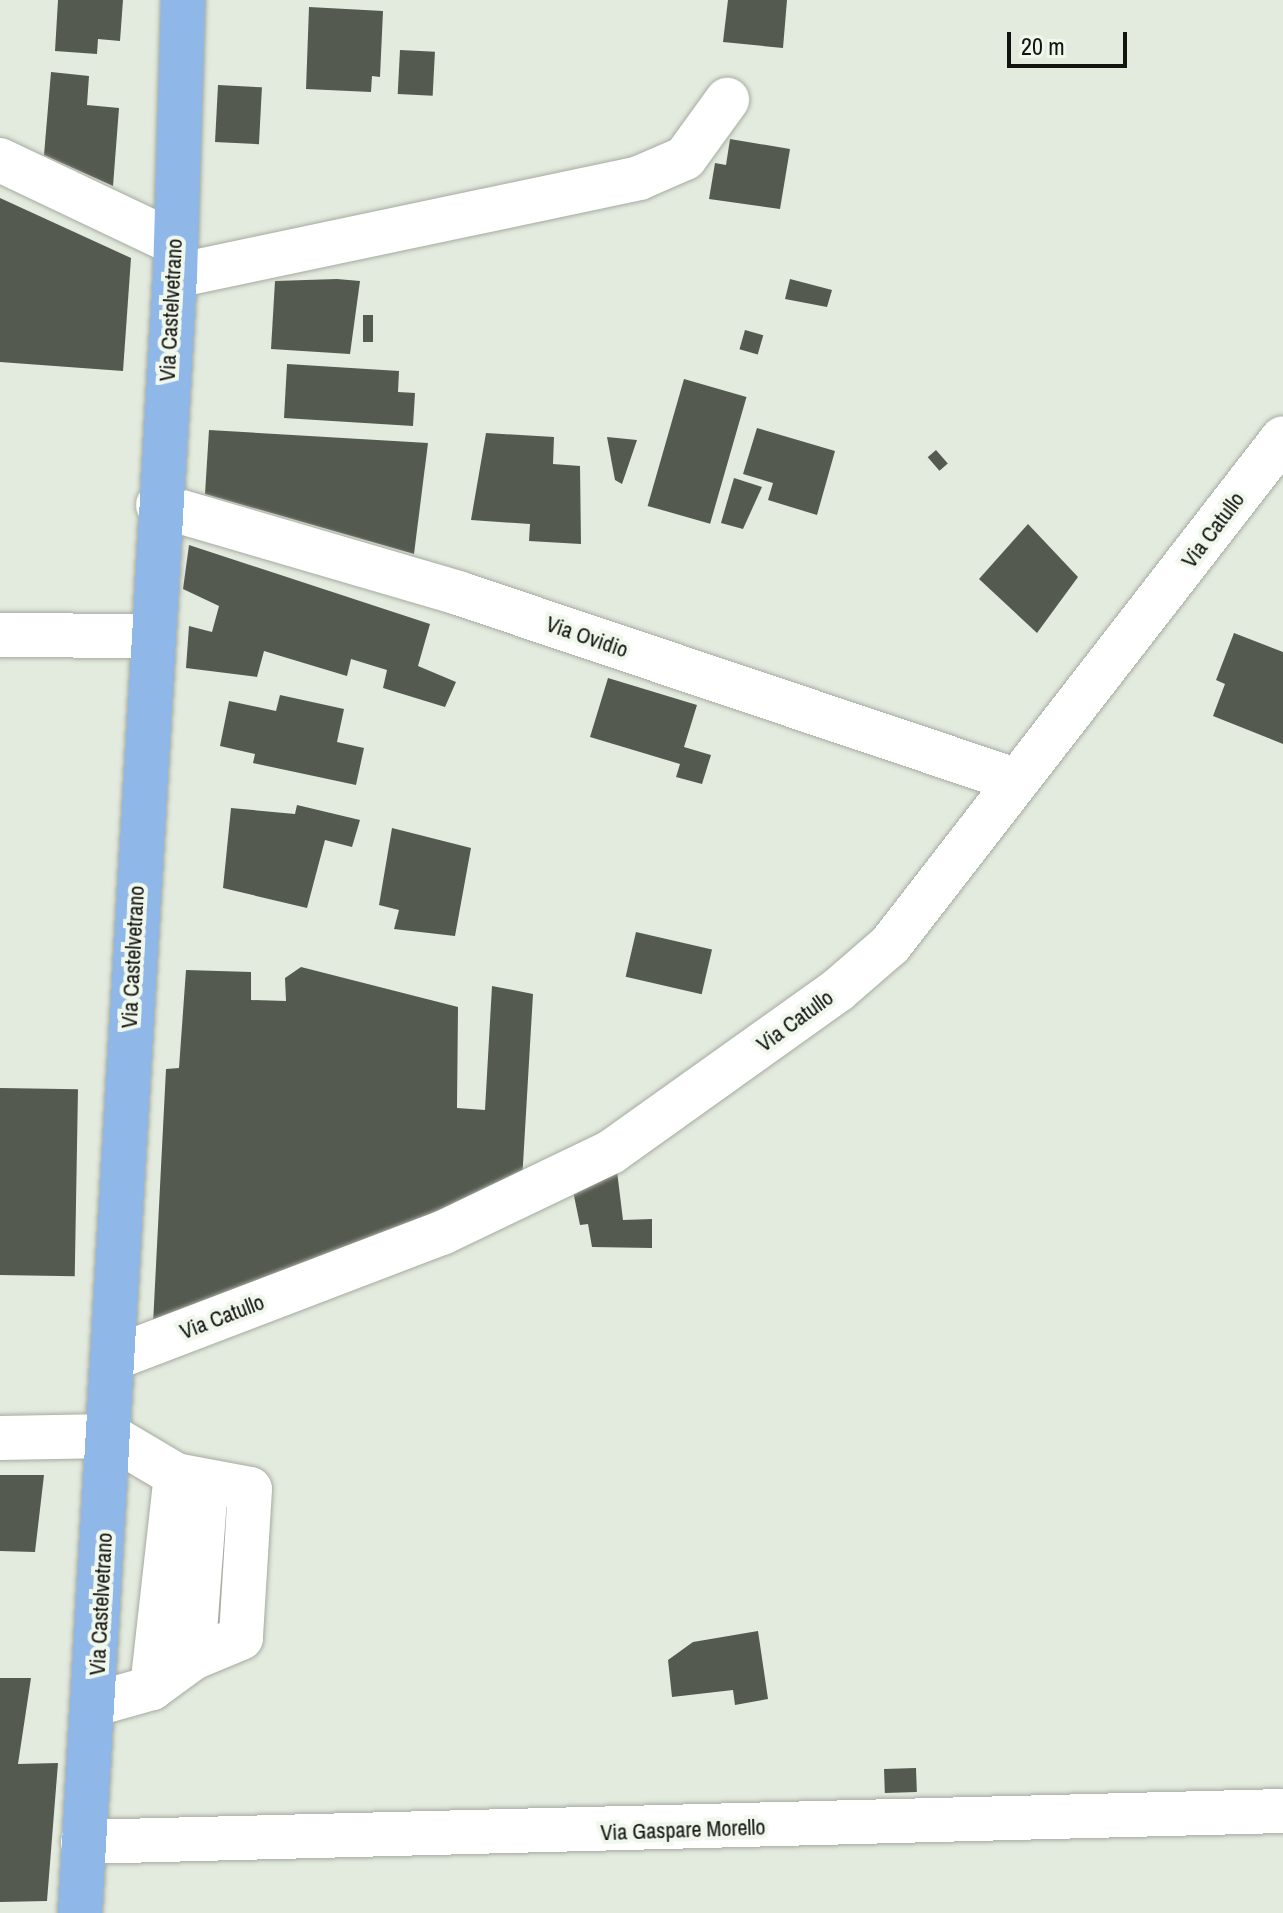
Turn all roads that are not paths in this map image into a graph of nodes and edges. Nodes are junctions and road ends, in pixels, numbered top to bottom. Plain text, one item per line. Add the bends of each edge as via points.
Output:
1 (183, 0) edge
2 (727, 100) dead end
3 (0, 160) edge
4 (175, 260) junction
5 (1283, 438) edge
6 (158, 505) junction
7 (0, 635) edge
8 (149, 636) junction
9 (1012, 779) junction
10 (114, 1358) junction
11 (110, 1436) junction
12 (0, 1438) edge
13 (191, 1480) junction
14 (152, 1688) junction
15 (95, 1704) junction
16 (1283, 1811) edge
17 (83, 1842) junction
18 (80, 1913) edge

1 - 4 main road, Via Castelvetrano
2 - 4 street via 685,158 639,178
3 - 4 street
4 - 6 main road, Via Castelvetrano
5 - 9 street, Via Catullo
6 - 8 main road, Via Castelvetrano
6 - 9 street, Via Ovidio via 458,593
7 - 8 street
8 - 10 main road, Via Castelvetrano
9 - 10 street, Via Catullo via 890,945 611,1152 442,1233
10 - 11 main road, Via Castelvetrano
11 - 12 street
11 - 13 street
11 - 15 main road, Via Castelvetrano
13 - 14 street
13 - 14 street via 250,1489 241,1638 193,1658
14 - 15 street
15 - 17 main road, Via Castelvetrano
16 - 17 street, Via Gaspare Morello
17 - 18 main road, Via Castelvetrano

